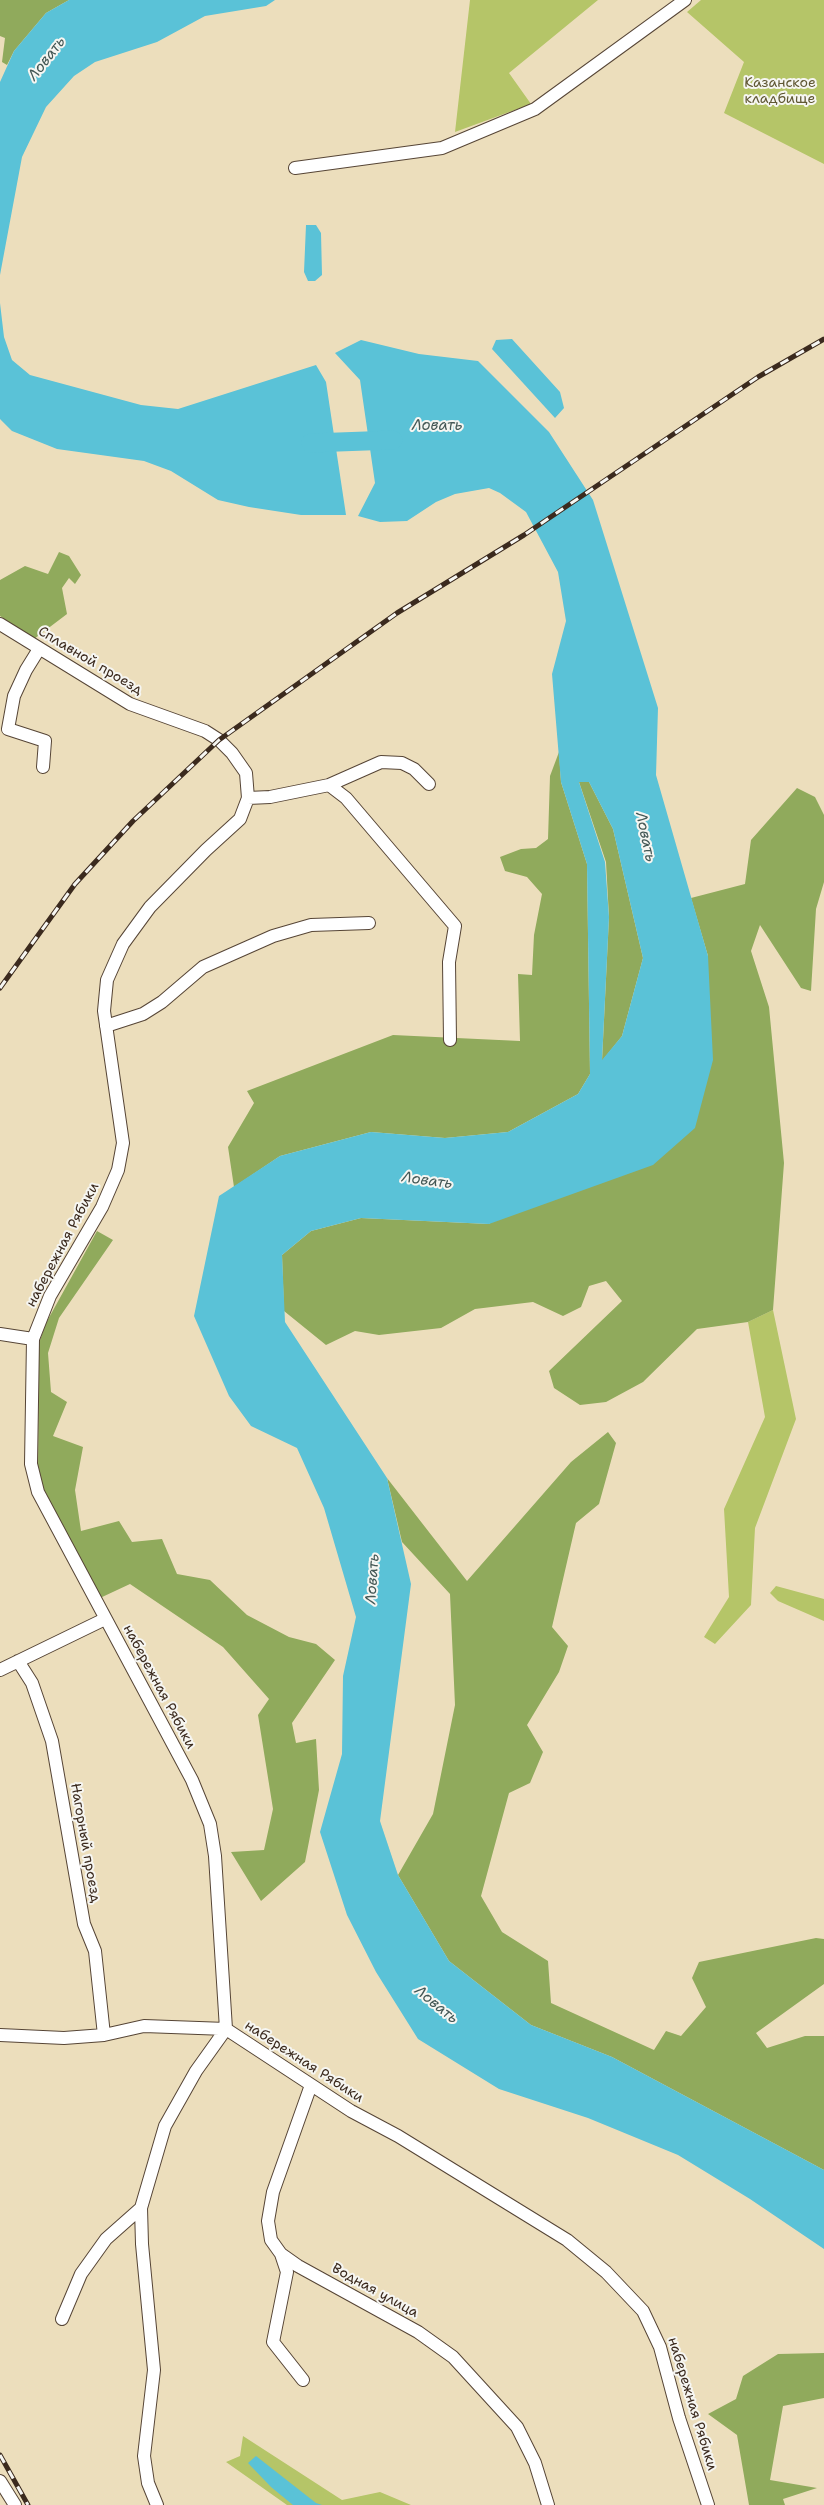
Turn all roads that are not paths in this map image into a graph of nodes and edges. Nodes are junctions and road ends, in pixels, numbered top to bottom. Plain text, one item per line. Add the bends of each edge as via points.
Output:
1 (683, 0) edge
2 (295, 168) dead end
3 (0, 624) edge
4 (39, 649) junction
5 (4, 730) edge
6 (222, 742) joint
7 (43, 767) dead end
8 (429, 784) dead end
9 (329, 786) junction
10 (248, 798) junction
11 (370, 923) dead end
12 (106, 1026) junction
13 (450, 1040) dead end
14 (0, 1334) edge
15 (33, 1339) junction
16 (105, 1619) junction
17 (18, 1662) junction
18 (0, 1670) edge
19 (226, 2029) junction
20 (0, 2035) edge
21 (104, 2035) junction
22 (311, 2085) junction
23 (141, 2208) junction
24 (280, 2254) junction
25 (62, 2319) dead end
26 (303, 2380) dead end
27 (0, 2481) edge
28 (15, 2505) edge
29 (157, 2505) edge
30 (548, 2505) edge
31 (708, 2505) edge

1 - 2 street via 535,109 442,148
3 - 4 street, Сплавной проезд
4 - 5 street via 14,696
4 - 6 street, Сплавной проезд via 130,704 205,731
5 - 7 street via 45,741
6 - 10 street, набережная Рябики via 246,773
8 - 9 street via 414,769 402,763 381,762
9 - 10 street
9 - 13 street via 346,798 455,926 450,962
10 - 12 street, набережная Рябики via 240,818 150,907 123,944 107,980
11 - 12 street via 311,925 273,936 203,967 143,1014
12 - 15 street, набережная Рябики via 123,1143 118,1170 102,1207 50,1296
14 - 15 street
15 - 16 street, набережная Рябики via 33,1479
16 - 17 street
16 - 19 street, набережная Рябики via 192,1780 210,1824
17 - 18 street
17 - 21 street, Нагорный проезд via 32,1683 52,1741 84,1924 95,1951
19 - 21 street via 144,2026
19 - 22 street, набережная Рябики
19 - 23 street via 196,2071 165,2126
20 - 21 street via 64,2038
22 - 24 street via 273,2192 268,2221 271,2240
22 - 31 street, набережная Рябики via 567,2240 643,2311 660,2347
23 - 25 street via 106,2239 81,2274
23 - 29 street via 154,2370 144,2456 148,2483
24 - 26 street via 287,2272 272,2342
24 - 30 street, Водная улица via 418,2332 453,2357 518,2427 535,2463
27 - 28 street

